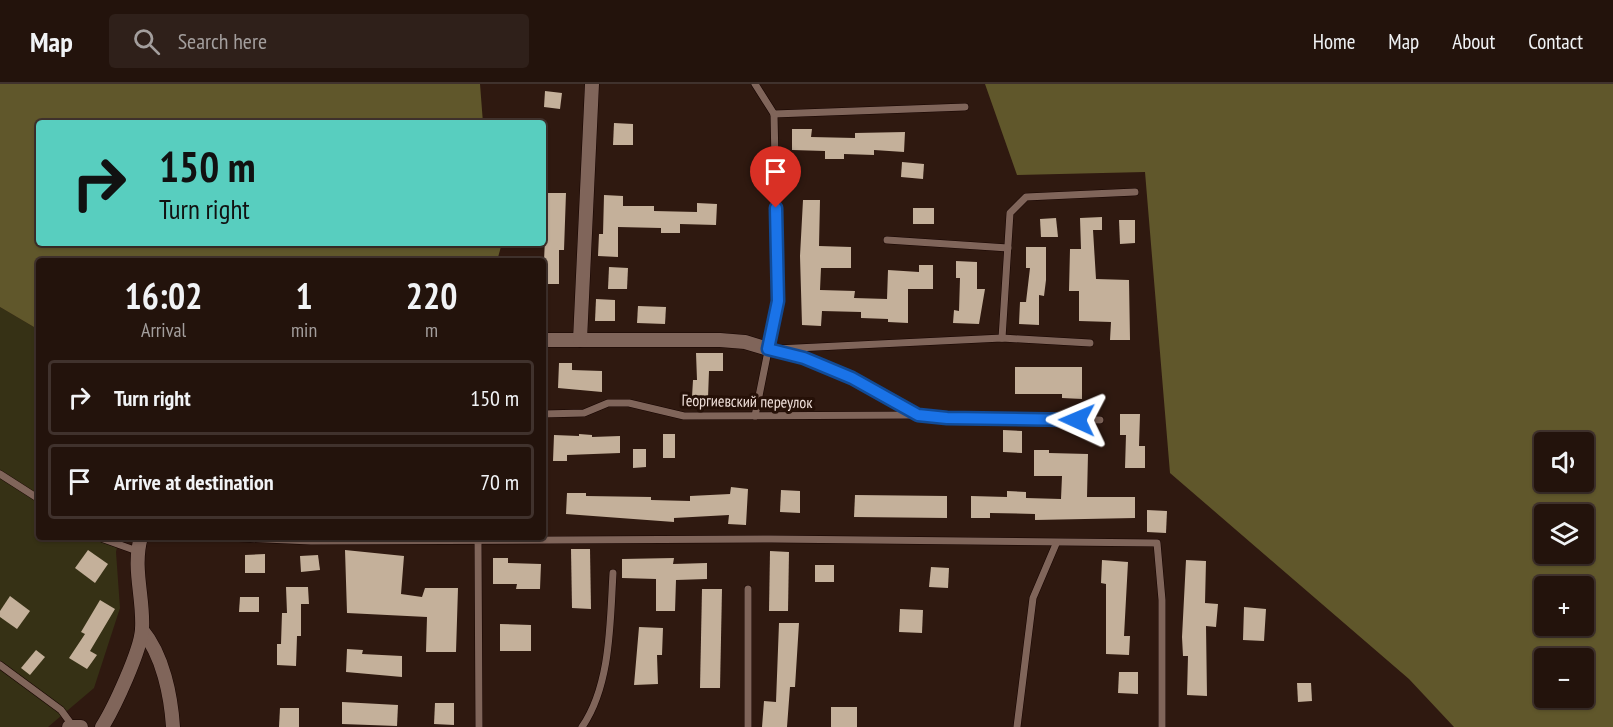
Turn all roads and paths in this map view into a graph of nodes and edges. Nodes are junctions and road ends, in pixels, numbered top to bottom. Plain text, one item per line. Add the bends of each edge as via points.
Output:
1 (592, 84) edge
2 (755, 84) edge
3 (965, 107) dead end
4 (774, 114) junction
5 (1135, 192) dead end
6 (887, 240) dead end
7 (1008, 248) junction
8 (1002, 338) junction
9 (546, 340) edge
10 (580, 340) junction
11 (1090, 343) dead end
12 (768, 349) junction
13 (546, 414) edge
14 (918, 415) junction
15 (755, 416) junction
16 (1100, 420) dead end
17 (0, 474) edge
18 (36, 497) edge
19 (106, 540) edge
20 (140, 540) edge
21 (287, 540) edge
22 (478, 540) joint
23 (546, 540) edge
24 (1056, 544) junction
25 (137, 551) junction
26 (613, 573) dead end
27 (748, 589) dead end
28 (142, 630) junction
29 (0, 665) edge
30 (74, 726) edge
31 (102, 727) edge
32 (173, 727) edge
33 (479, 727) edge
34 (582, 727) edge
35 (748, 727) edge
36 (1017, 727) edge
37 (1162, 727) edge

1 - 10 street
2 - 4 lane
3 - 4 lane
4 - 12 lane via 778,301
5 - 7 lane via 1026,197 1010,213
6 - 7 lane
7 - 8 lane
8 - 11 lane
8 - 12 lane
9 - 10 street
10 - 12 street via 737,341
12 - 14 lane via 804,358 852,378
12 - 15 lane
13 - 15 lane, Георгиевский переулок via 584,413 608,403 629,403 684,416
14 - 15 lane, Георгиевский переулок
14 - 16 lane, Георгиевский переулок
17 - 18 lane
19 - 25 lane
20 - 25 street
21 - 22 lane
22 - 33 lane
23 - 24 lane
24 - 36 lane via 1033,598
24 - 37 lane via 1157,543 1162,600
25 - 28 street
26 - 34 lane via 601,682
27 - 35 lane
28 - 31 street via 116,704
28 - 32 street via 151,640 172,702
29 - 30 lane via 61,710

